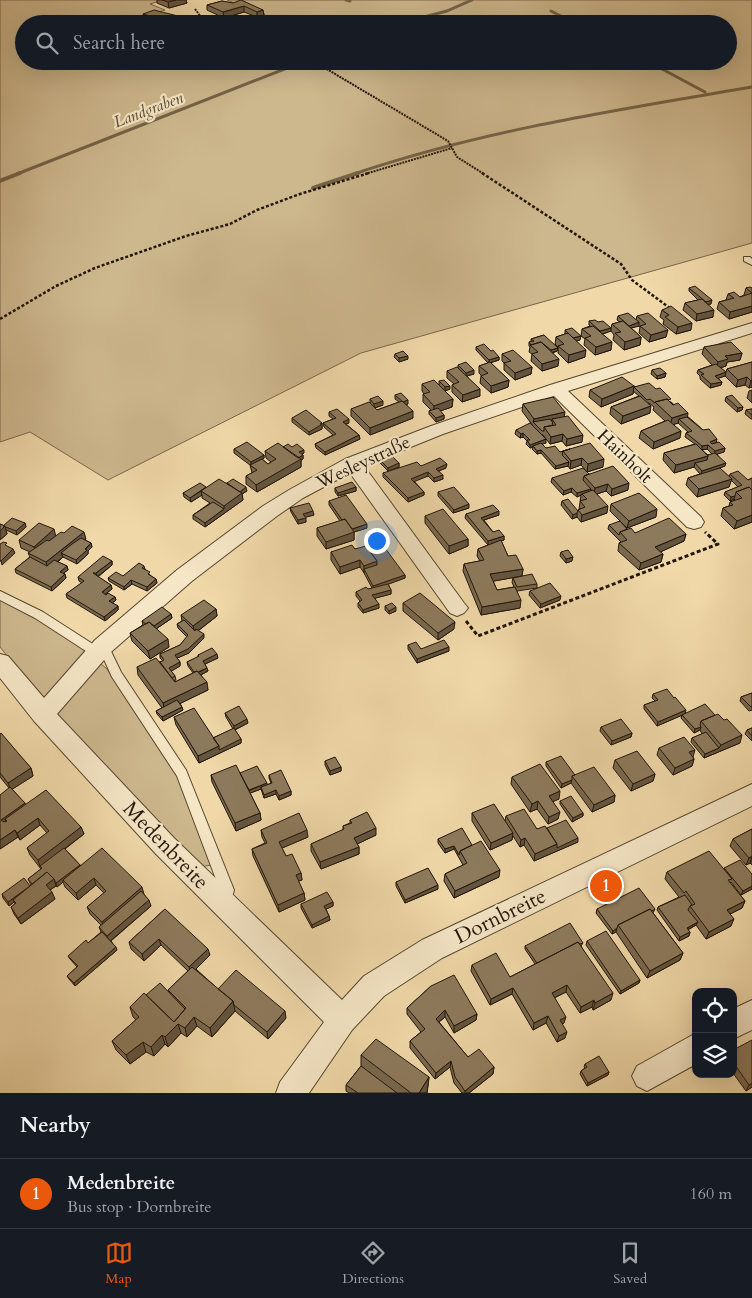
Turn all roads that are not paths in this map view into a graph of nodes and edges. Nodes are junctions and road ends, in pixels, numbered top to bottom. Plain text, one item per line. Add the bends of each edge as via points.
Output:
1 (744, 331) edge
2 (752, 345) edge
3 (556, 389) junction
4 (352, 463) junction
5 (694, 522) road end
6 (0, 595) edge
7 (457, 608) road end
8 (100, 649) junction
9 (0, 662) edge
10 (42, 714) junction
11 (752, 794) edge
12 (225, 905) junction
13 (752, 1014) edge
14 (342, 1020) junction
15 (737, 1023) edge
16 (692, 1049) edge
17 (647, 1076) dead end
18 (291, 1093) edge

1 - 2 street
1 - 3 street, Wesleystraße
3 - 4 street, Wesleystraße via 408,440
3 - 5 street, Hainholt
4 - 7 street
4 - 8 street, Wesleystraße via 257,520 138,614
6 - 8 lane
8 - 10 street, Wesleystraße via 58,701
8 - 12 lane via 182,774 227,890
9 - 10 street, Medenbreite
10 - 12 street, Medenbreite
11 - 14 street, Dornbreite via 432,949 374,986
12 - 14 street, Medenbreite
13 - 15 street
14 - 18 street, Dornbreite
16 - 17 street

